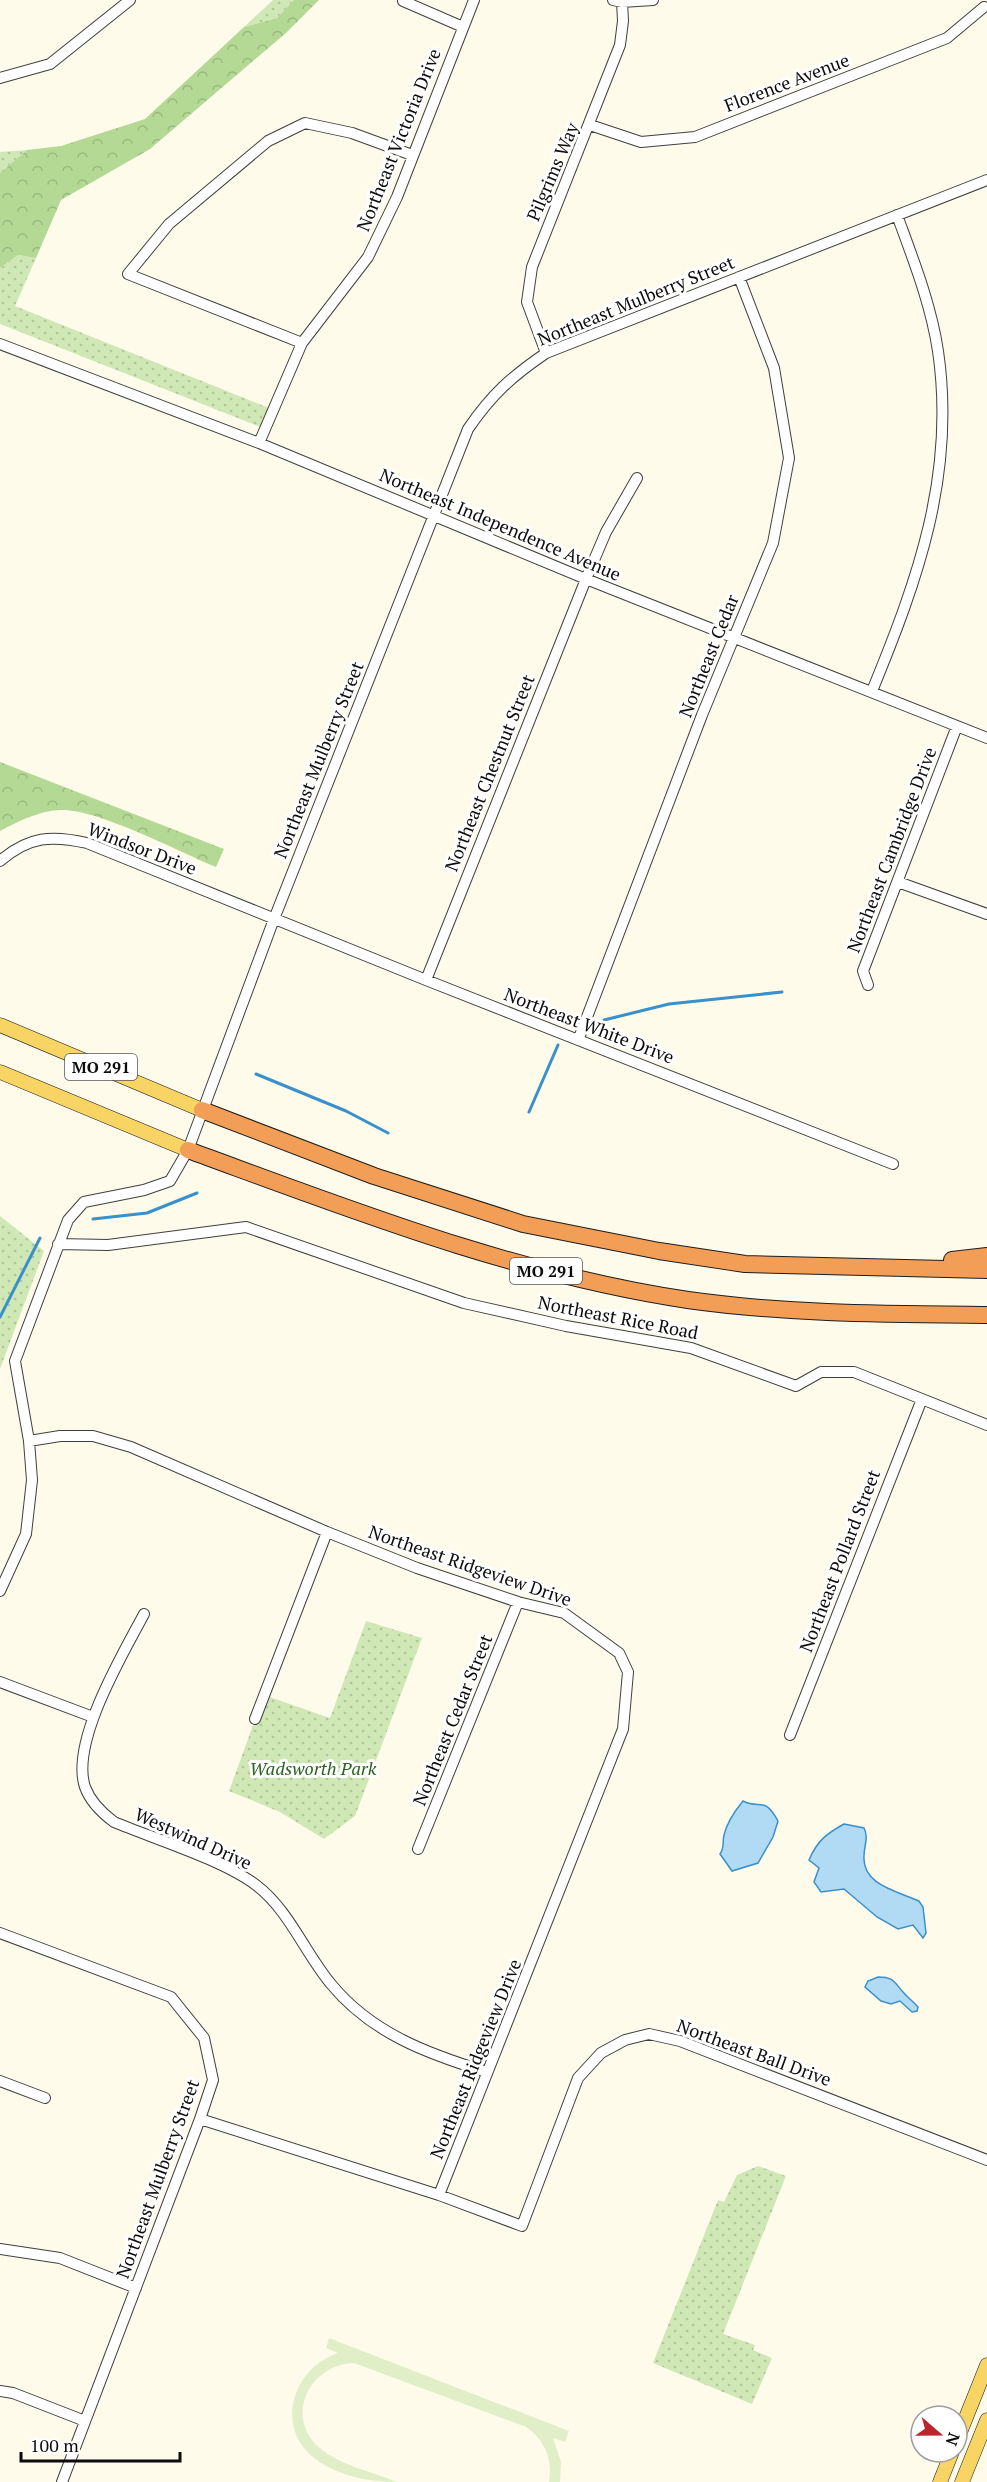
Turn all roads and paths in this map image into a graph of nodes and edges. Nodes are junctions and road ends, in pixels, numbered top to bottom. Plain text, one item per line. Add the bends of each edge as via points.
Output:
1 (130, 0) edge
2 (474, 0) edge
3 (653, 0) edge
4 (403, 1) edge
5 (617, 1) edge
6 (983, 6) edge
7 (463, 27) junction
8 (0, 78) edge
9 (590, 125) junction
10 (412, 155) junction
11 (987, 180) edge
12 (897, 215) junction
13 (739, 277) junction
14 (302, 343) junction
15 (0, 344) edge
16 (546, 353) junction
17 (259, 443) junction
18 (637, 478) dead end
19 (434, 515) junction
20 (586, 579) junction
21 (733, 638) junction
22 (872, 691) junction
23 (957, 726) junction
24 (987, 738) edge
25 (0, 861) edge
26 (898, 882) junction
27 (987, 914) edge
28 (273, 919) junction
29 (426, 980) junction
30 (868, 985) dead end
31 (0, 1025) edge
32 (579, 1038) junction
33 (0, 1072) edge
34 (202, 1110) junction
35 (188, 1150) junction
36 (893, 1164) dead end
37 (58, 1244) junction
38 (987, 1256) edge
39 (868, 1268) junction
40 (987, 1270) edge
41 (920, 1314) junction
42 (987, 1315) edge
43 (987, 1326) edge
44 (922, 1399) junction
45 (987, 1425) edge
46 (29, 1441) junction
47 (327, 1532) junction
48 (0, 1591) edge
49 (518, 1602) junction
50 (144, 1614) dead end
51 (0, 1682) edge
52 (93, 1716) junction
53 (255, 1719) dead end
54 (790, 1735) dead end
55 (418, 1849) dead end
56 (0, 1933) edge
57 (487, 2072) junction
58 (0, 2081) edge
59 (45, 2098) dead end
60 (200, 2119) junction
61 (987, 2160) edge
62 (439, 2195) junction
63 (0, 2249) edge
64 (136, 2288) junction
65 (987, 2365) edge
66 (0, 2391) edge
67 (969, 2410) edge
68 (987, 2420) edge
69 (85, 2421) junction
70 (947, 2464) edge
71 (62, 2482) edge
72 (940, 2482) edge
73 (962, 2482) edge

1 - 8 street via 50,64
2 - 7 street, Northeast Victoria Drive
3 - 5 street
4 - 7 street
5 - 9 street, Pilgrims Way via 623,21 620,45
6 - 9 street, Florence Avenue via 947,38 695,137 641,142
7 - 10 street, Northeast Victoria Drive
9 - 16 street, Pilgrims Way via 532,267 526,302
10 - 14 street, Northeast Victoria Drive via 368,257
10 - 14 street via 351,133 305,123 268,141 169,224 128,274
11 - 12 street, Northeast Mulberry Street
12 - 13 street, Northeast Mulberry Street
12 - 22 street via 922,287 938,351 943,445 931,526 907,605
13 - 16 street, Northeast Mulberry Street
13 - 21 street, Northeast Cedar via 774,368 789,458 773,543
14 - 17 street, Northeast Victoria Drive
15 - 17 street, Northeast Independence Avenue
16 - 19 street, Northeast Mulberry Street via 490,396 468,429
17 - 19 street, Northeast Independence Avenue
18 - 20 street, Northeast Chestnut Street via 606,532
19 - 20 street, Northeast Independence Avenue
19 - 28 street, Northeast Mulberry Street
20 - 21 street, Northeast Independence Avenue
20 - 29 street, Northeast Chestnut Street
21 - 22 street, Northeast Independence Avenue
21 - 32 street, Northeast Cedar
22 - 23 street, Northeast Independence Avenue
23 - 24 street, Northeast Independence Avenue
23 - 26 street, Northeast Cambridge Drive
25 - 28 street, Windsor Drive via 38,840 57,837 87,843
26 - 27 street
26 - 30 street, Northeast Cambridge Drive via 863,971
28 - 29 street, Northeast White Drive
28 - 34 street, Northeast Mulberry Street
29 - 32 street, Northeast White Drive
31 - 34 main road, MO 291
32 - 36 street, Northeast White Drive
33 - 35 main road, MO 291
34 - 35 street, Northeast Mulberry Street
34 - 39 highway, MO 291 via 374,1176 523,1224 745,1264
35 - 37 street, Northeast Mulberry Street via 170,1181 84,1202 68,1220
35 - 41 highway, MO 291 via 432,1239 605,1285 688,1300 793,1311
37 - 44 street, Northeast Rice Road via 108,1245 246,1227 464,1303 691,1348 796,1386 821,1372 854,1372
37 - 46 street, Northeast Mulberry Street via 15,1361
38 - 39 highway
39 - 40 highway, MO 291
41 - 42 highway, MO 291
41 - 43 highway
44 - 45 street, Northeast Rice Road
44 - 54 street, Northeast Pollard Street
46 - 47 street, Northeast Ridgeview Drive via 93,1436 131,1447
46 - 48 street, Northeast Mulberry Street via 32,1480 26,1534
47 - 49 street, Northeast Ridgeview Drive
47 - 53 street
49 - 55 street, Northeast Cedar Street
49 - 57 street, Northeast Ridgeview Drive via 564,1613 619,1653 628,1672 623,1729
50 - 52 street, Westwind Drive
51 - 52 street
52 - 57 street, Westwind Drive via 84,1755 85,1786 104,1814 257,1886 330,1983 360,2015 393,2037
56 - 60 street, Northeast Mulberry Street via 171,1997 204,2038 213,2080
57 - 62 street, Northeast Ridgeview Drive
58 - 59 street
60 - 62 street, Northeast Ball Drive
60 - 64 street, Northeast Mulberry Street
61 - 62 street, Northeast Ball Drive via 680,2041 649,2034 625,2040 601,2053 578,2078 522,2226
63 - 64 street via 60,2258
64 - 69 street, Northeast Mulberry Street
65 - 67 main road
66 - 69 street
68 - 73 main road
69 - 71 street, Northeast Mulberry Street
70 - 72 main road

